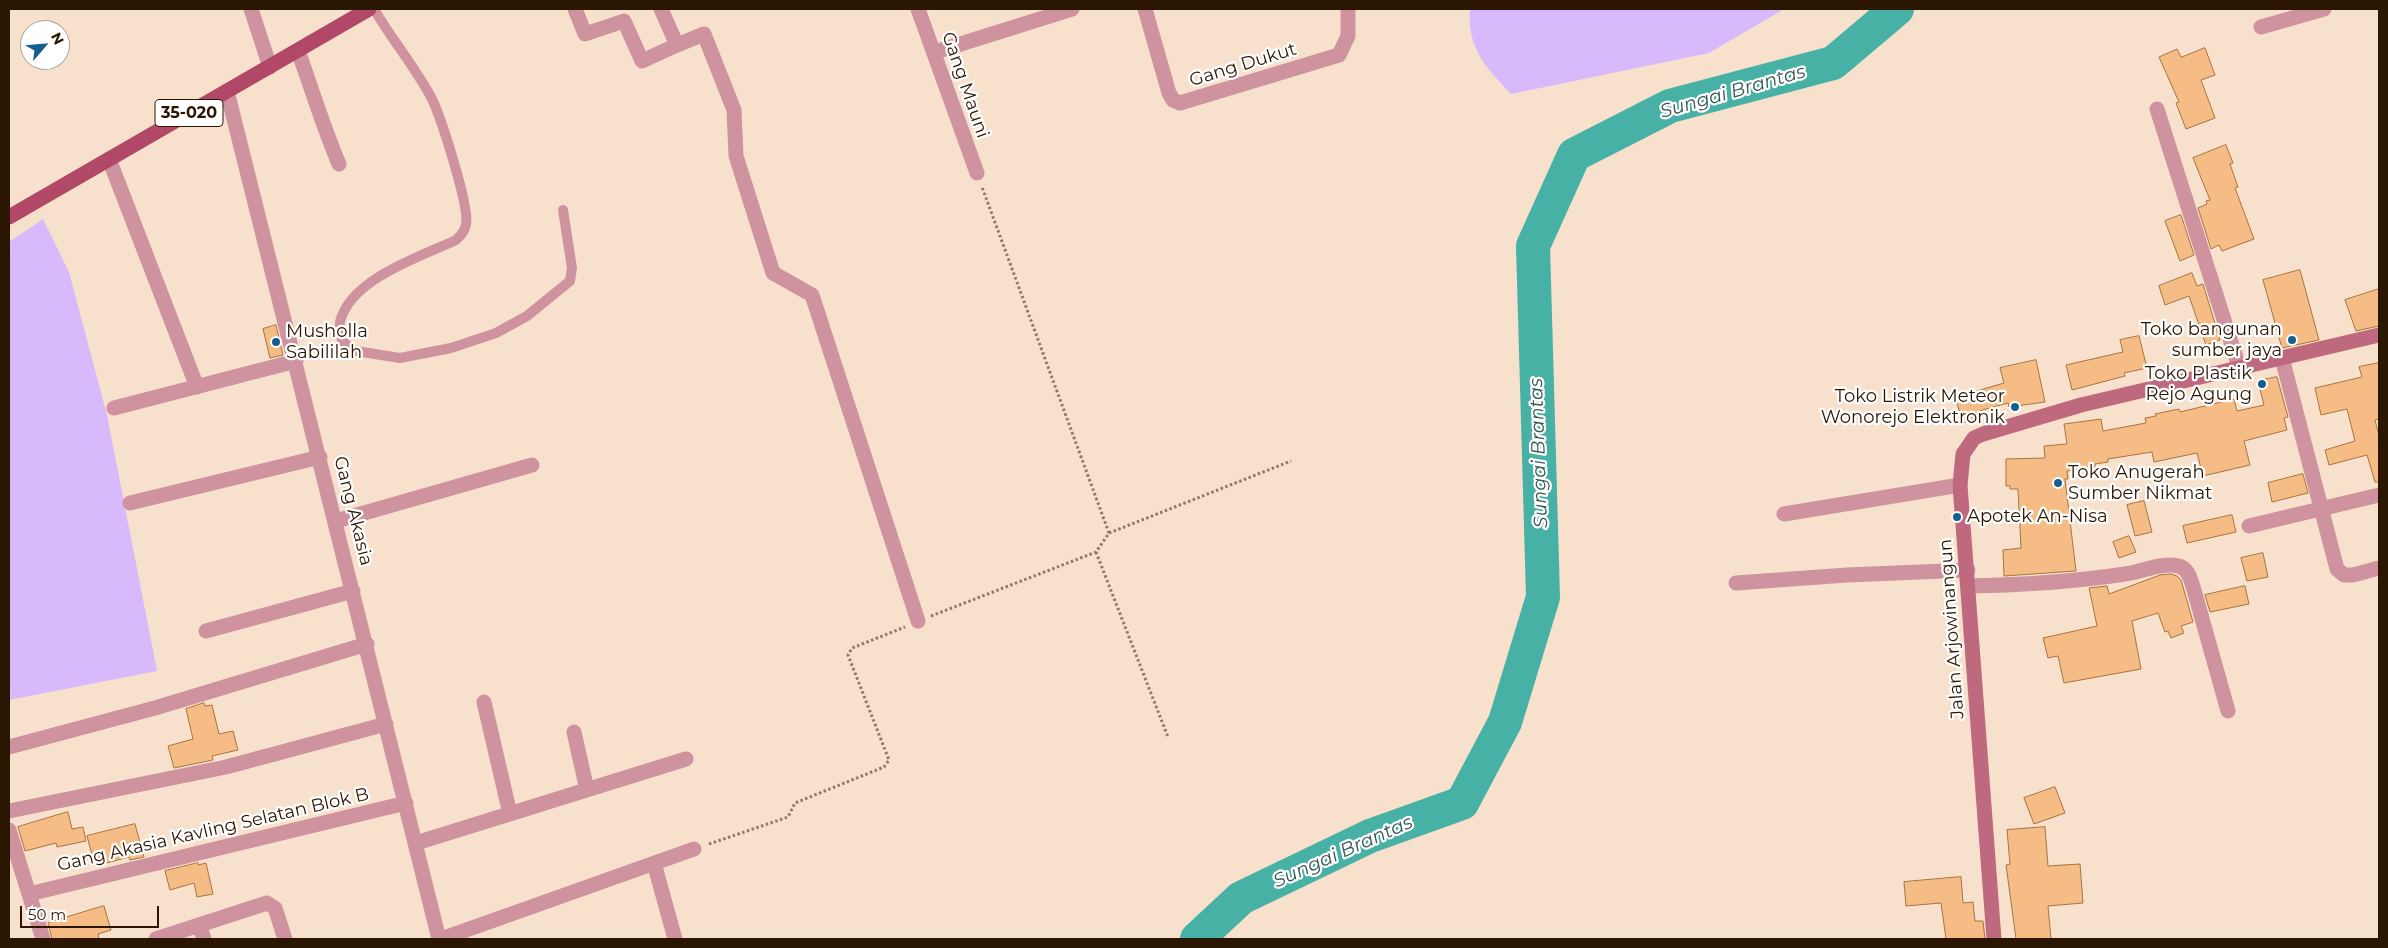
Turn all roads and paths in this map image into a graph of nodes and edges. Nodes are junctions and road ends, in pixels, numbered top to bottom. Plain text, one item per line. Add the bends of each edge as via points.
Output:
1 (251, 9) edge
2 (369, 9) edge
3 (374, 9) edge
4 (575, 9) edge
5 (661, 9) edge
6 (918, 9) edge
7 (1072, 9) edge
8 (1145, 9) edge
9 (1348, 9) edge
10 (2324, 9) edge
11 (2261, 26) dead end
12 (677, 45) junction
13 (298, 51) junction
14 (935, 52) junction
15 (270, 67) junction
16 (228, 91) junction
17 (2157, 109) dead end
18 (109, 159) junction
19 (338, 164) dead end
20 (977, 173) joint
21 (563, 210) dead end
22 (9, 216) edge
23 (2379, 334) edge
24 (2282, 358) junction
25 (296, 361) junction
26 (2239, 367) junction
27 (197, 387) junction
28 (114, 408) dead end
29 (320, 457) junction
30 (1291, 460) dead end
31 (532, 466) dead end
32 (1960, 485) junction
33 (2379, 495) edge
34 (130, 503) dead end
35 (2321, 510) junction
36 (1784, 514) dead end
37 (336, 521) junction
38 (2249, 526) dead end
39 (1109, 533) junction
40 (1096, 552) junction
41 (2379, 568) edge
42 (1968, 570) junction
43 (1736, 583) dead end
44 (1968, 586) junction
45 (353, 591) junction
46 (918, 621) junction
47 (206, 630) dead end
48 (367, 644) junction
49 (484, 702) dead end
50 (2228, 711) dead end
51 (386, 724) junction
52 (574, 732) dead end
53 (1168, 736) dead end
54 (9, 747) edge
55 (686, 759) dead end
56 (587, 790) junction
57 (406, 803) junction
58 (9, 811) edge
59 (510, 814) junction
60 (9, 830) edge
61 (416, 843) junction
62 (694, 849) joint
63 (654, 863) junction
64 (29, 894) junction
65 (202, 932) edge
66 (473, 934) edge
67 (43, 939) edge
68 (156, 939) edge
69 (285, 939) edge
70 (440, 939) edge
71 (675, 939) edge
72 (1994, 939) edge

1 - 15 street
2 - 13 main road, 35-020
3 - 21 lane via 432,100 457,172 467,217 464,232 456,240 388,271 348,302 339,324 342,341 356,351 400,358 451,348 496,333 527,316 570,281 572,268
4 - 12 street via 585,34 624,20 642,61
5 - 12 street
6 - 14 street, Gang Mauni
7 - 14 street
8 - 9 street, Gang Dukut via 1169,93 1180,103 1339,55 1348,36
10 - 11 street
12 - 46 street via 704,34 734,110 736,156 773,273 812,295
13 - 15 main road, 35-020
13 - 19 street
14 - 20 street, Gang Mauni
15 - 16 main road, 35-020
16 - 18 main road, 35-020
16 - 25 street, Gang Akasia
17 - 26 street
18 - 22 main road, 35-020
18 - 27 street
20 - 39 path
23 - 24 main road, Jalan Arjowinangun
24 - 26 main road, Jalan Arjowinangun
24 - 35 street
25 - 27 street
25 - 29 street, Gang Akasia
26 - 32 main road, Jalan Arjowinangun via 2081,405 1974,438 1963,454
27 - 28 street
29 - 34 street
29 - 37 street, Gang Akasia
30 - 39 path
31 - 37 street
32 - 36 street
32 - 42 main road, Jalan Arjowinangun
33 - 35 street
35 - 38 street
35 - 41 street via 2340,573 2353,575
37 - 45 street, Gang Akasia
39 - 40 path
40 - 46 path
40 - 53 path
42 - 43 street
42 - 44 main road, Jalan Arjowinangun
44 - 50 street via 2028,585 2179,566 2188,571
44 - 72 main road, Jalan Arjowinangun
45 - 47 street
45 - 48 street, Gang Akasia
46 - 62 path via 852,648 848,655 889,760 884,767 795,803 788,817
48 - 51 street, Gang Akasia
48 - 54 street via 155,708
49 - 59 street
51 - 57 street, Gang Akasia
51 - 58 street via 226,767
52 - 56 street
55 - 56 street
56 - 59 street
57 - 61 street, Gang Akasia
57 - 64 street, Gang Akasia Kavling Selatan Blok B
59 - 61 street
60 - 64 street
61 - 70 street, Gang Akasia
62 - 63 street
63 - 66 street
63 - 71 street
64 - 67 street
65 - 68 street
65 - 69 street via 267,903 275,908
66 - 70 street

